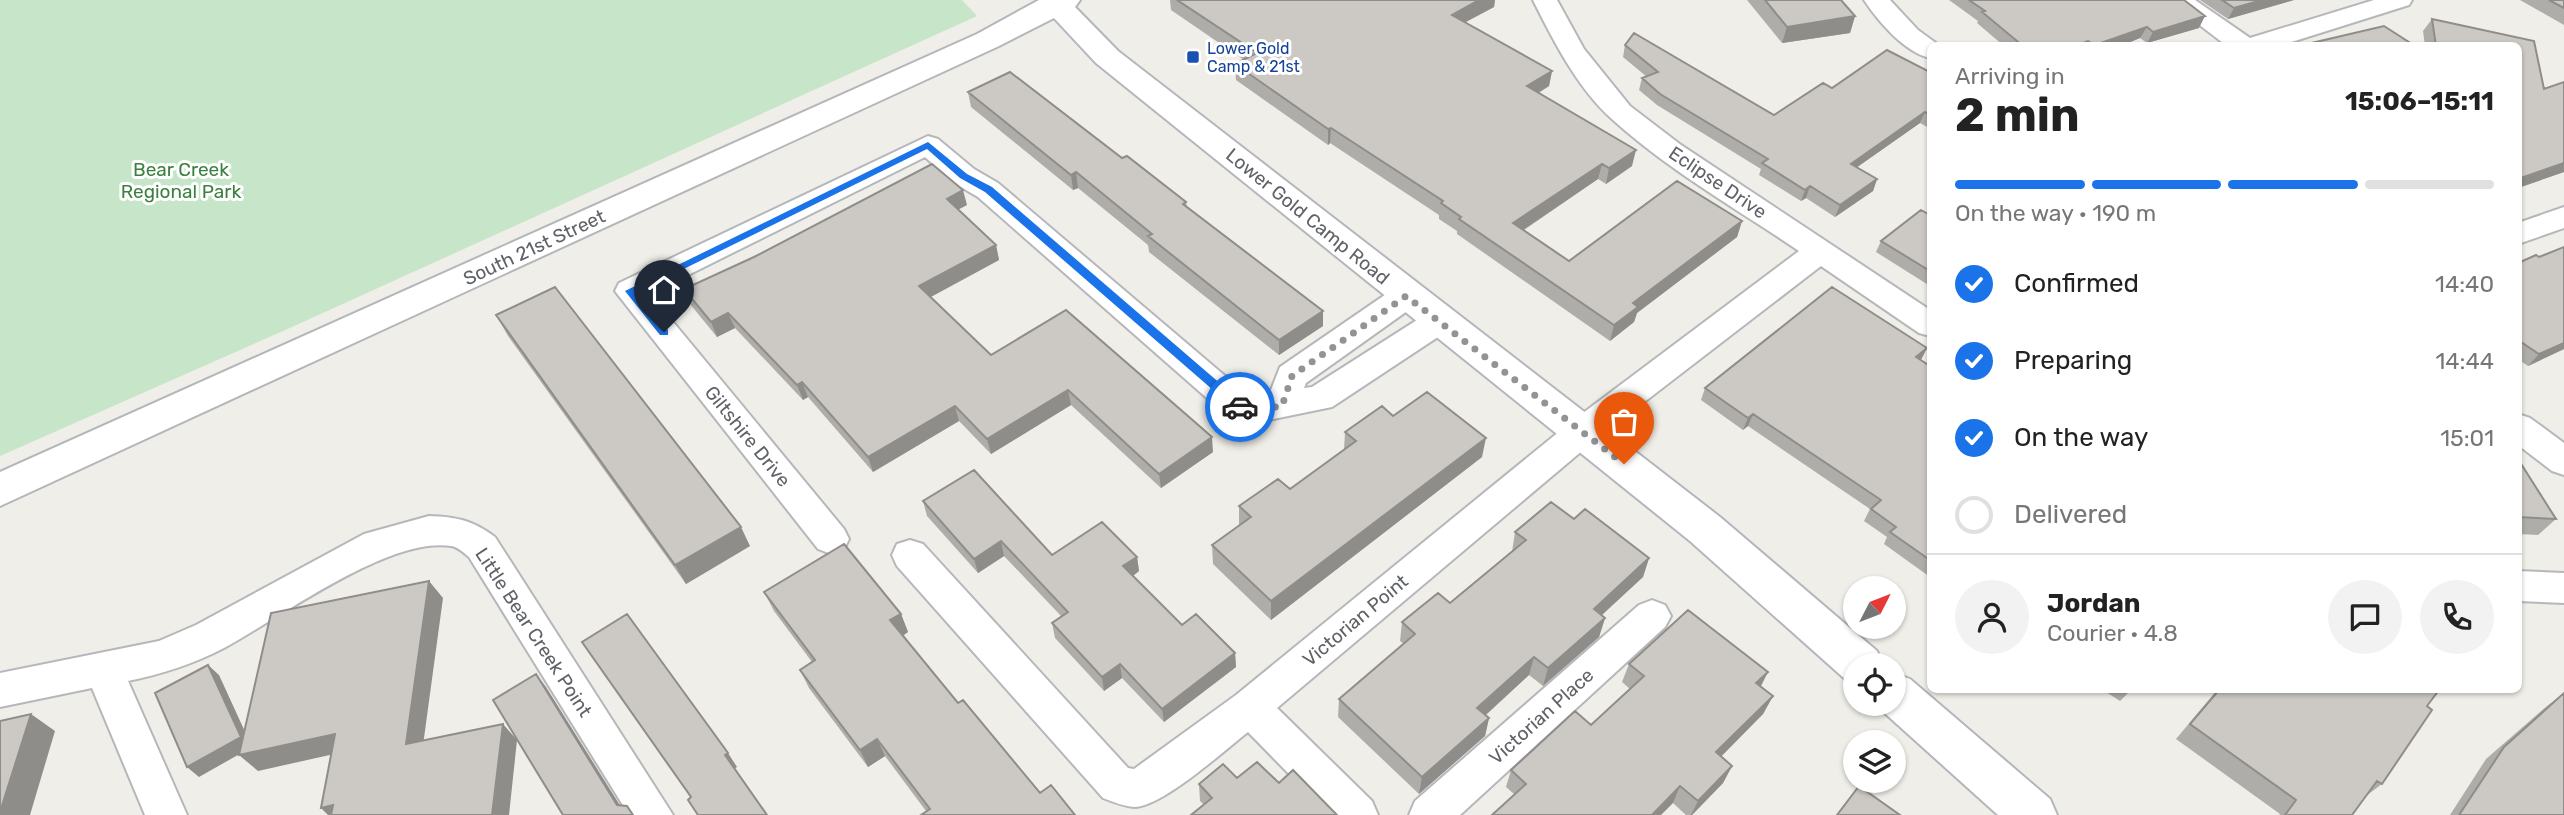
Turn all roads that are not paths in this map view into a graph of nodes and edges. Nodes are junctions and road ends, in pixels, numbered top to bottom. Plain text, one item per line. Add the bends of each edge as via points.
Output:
1 (1545, 0) edge
2 (1876, 0) edge
3 (2179, 0) edge
4 (2400, 0) edge
5 (1059, 1) edge
6 (2242, 42) edge
7 (2261, 42) edge
8 (1927, 48) edge
9 (2564, 217) edge
10 (2522, 233) edge
11 (1820, 251) junction
12 (1406, 296) junction
13 (1439, 321) junction
14 (1927, 323) edge
15 (1282, 406) junction
16 (2522, 430) edge
17 (1583, 431) junction
18 (2564, 462) edge
19 (0, 490) edge
20 (831, 538) dead end
21 (910, 555) dead end
22 (2522, 586) edge
23 (2564, 588) edge
24 (1652, 616) dead end
25 (1847, 653) edge
26 (103, 668) junction
27 (0, 690) edge
28 (1906, 704) edge
29 (1250, 707) junction
30 (166, 815) edge
31 (652, 815) edge
32 (1357, 815) edge
33 (1430, 815) edge
34 (2033, 815) edge

1 - 11 street, Eclipse Drive via 1572,51 1620,112
2 - 8 street
3 - 6 street
4 - 7 street
5 - 12 street, Lower Gold Camp Road via 1107,57
5 - 19 street, South 21st Street via 988,40
9 - 10 street
11 - 14 street, Eclipse Drive
11 - 17 street, Victorian Point
12 - 13 street, Lower Gold Camp Road
12 - 15 street via 1292,376
13 - 15 street, Giltshire Drive via 1320,398
13 - 17 street, Lower Gold Camp Road
15 - 20 street, Giltshire Drive via 1245,412 988,190 928,145 630,291
16 - 18 street
17 - 25 street, Lower Gold Camp Road
17 - 29 street, Victorian Point
21 - 29 street, Victorian Point via 1117,785 1137,788 1162,775
22 - 23 street
24 - 33 street, Victorian Place
26 - 27 street, Little Bear Creek Point
26 - 30 street
26 - 31 street, Little Bear Creek Point via 163,657 209,637 377,544 429,531 462,532 482,547
28 - 34 street
29 - 32 street

